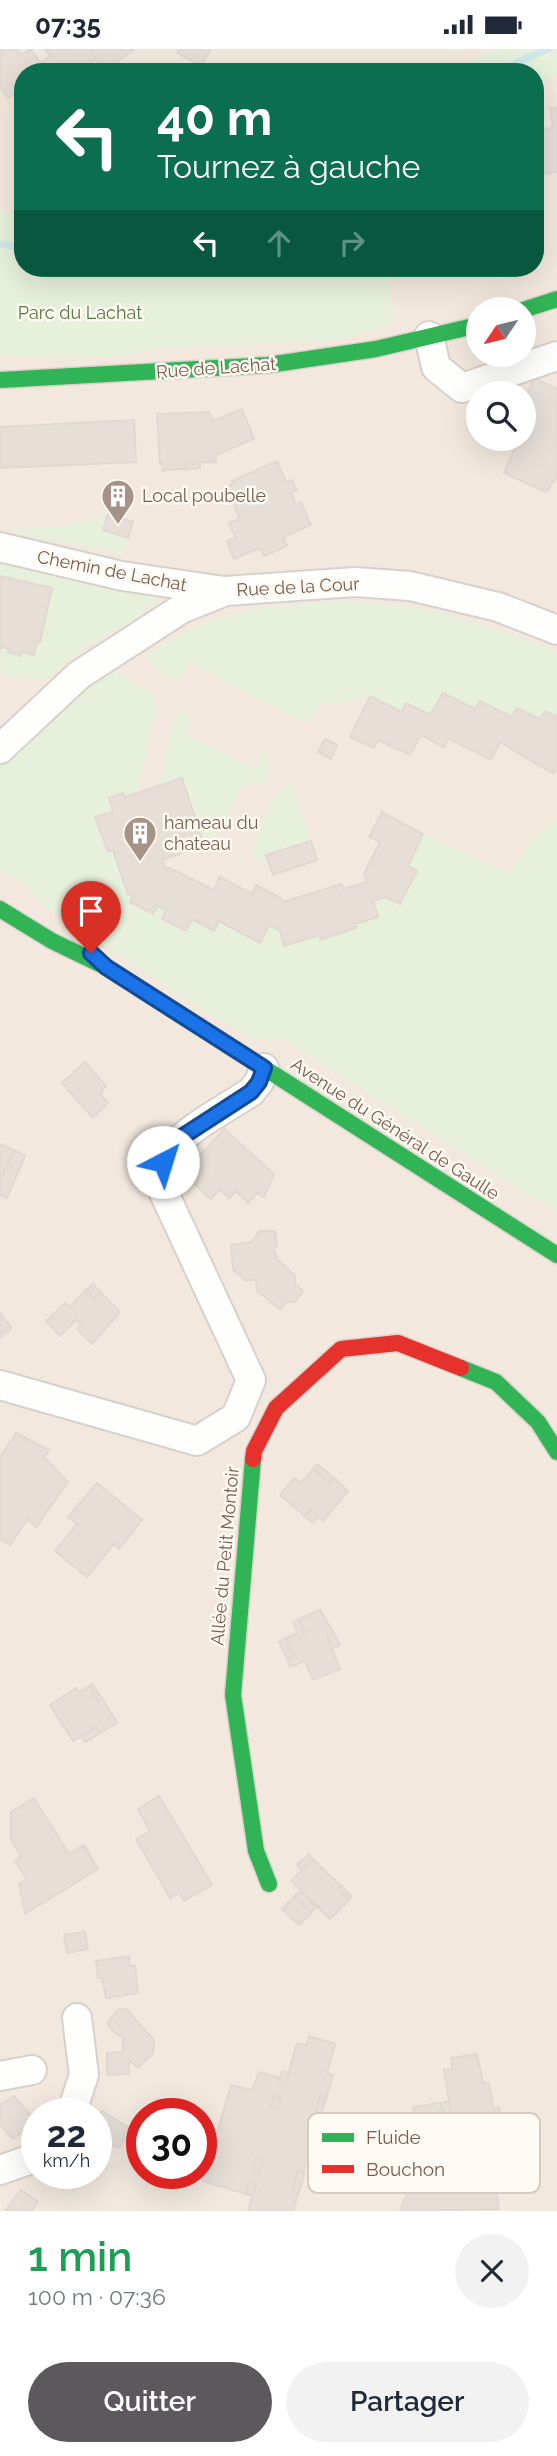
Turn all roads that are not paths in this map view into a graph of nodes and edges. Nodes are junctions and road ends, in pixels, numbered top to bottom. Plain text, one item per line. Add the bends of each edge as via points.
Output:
1 (557, 299) edge
2 (536, 306) edge
3 (466, 328) edge
4 (429, 336) junction
5 (557, 356) edge
6 (0, 380) edge
7 (0, 547) edge
8 (226, 591) junction
9 (557, 630) edge
10 (0, 749) edge
11 (0, 909) edge
12 (62, 926) dead end
13 (106, 967) junction
14 (264, 1068) junction
15 (557, 1255) edge
16 (0, 1385) edge
17 (557, 1453) edge
18 (269, 1884) dead end
19 (77, 2018) dead end
20 (32, 2070) dead end
21 (0, 2076) edge
22 (76, 2098) edge
23 (21, 2163) edge
24 (0, 2170) edge

1 - 2 street
3 - 4 street, Rue de Lachat
4 - 5 street via 436,367 462,388
4 - 6 street, Rue de Lachat via 268,365
7 - 8 street, Chemin de Lachat via 122,576
8 - 9 street, Rue de la Cour via 355,582 410,586 498,607
8 - 10 street, Rue de la Cour via 181,609 79,675
11 - 13 street, Avenue du Général de Gaulle
12 - 13 street, Avenue du Général de Gaulle
13 - 14 street, Avenue du Général de Gaulle
14 - 15 street, Avenue du Général de Gaulle
14 - 16 street via 251,1092 177,1140 163,1162 164,1193 251,1381 236,1417 197,1441
17 - 18 street, Allée du Petit Montoir via 538,1422 496,1383 398,1343 341,1349 276,1408 254,1451 233,1695 256,1851
19 - 22 street via 84,2075
20 - 21 street
23 - 24 street

